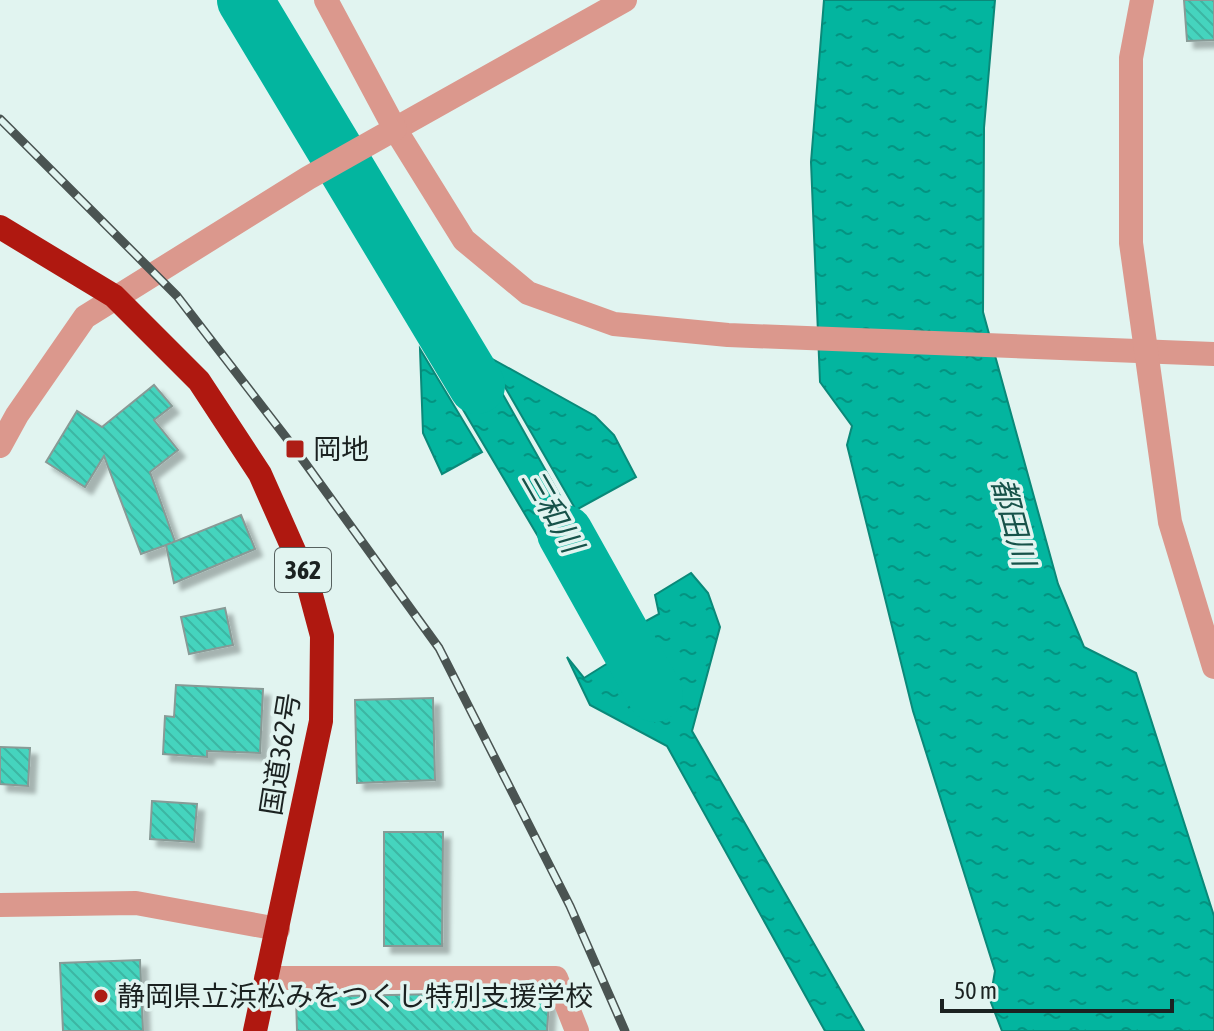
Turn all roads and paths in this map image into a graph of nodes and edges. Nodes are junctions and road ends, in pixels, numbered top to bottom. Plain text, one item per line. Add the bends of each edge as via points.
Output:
1 (326, 0) edge
2 (625, 0) edge
3 (1142, 0) edge
4 (395, 129) junction
5 (0, 227) edge
6 (114, 296) junction
7 (1137, 351) junction
8 (1214, 354) edge
9 (9, 409) edge
10 (0, 446) edge
11 (1214, 667) edge
12 (0, 905) edge
13 (278, 929) junction
14 (266, 978) junction
15 (255, 1031) edge
16 (577, 1031) edge

1 - 4 street
2 - 4 street
3 - 7 street via 1131,58
4 - 6 street
4 - 7 street via 464,240 528,293 614,324 728,335
5 - 6 highway, 国道362号 / 362
6 - 9 street via 85,317
6 - 13 highway, 国道362号 / 362 via 199,381 260,474 307,580 322,636 321,721
7 - 8 street
7 - 11 street via 1170,522
9 - 10 street
12 - 13 street via 136,903
13 - 14 highway, 国道362号 / 362
14 - 15 highway, 国道362号 / 362
14 - 16 street via 556,978

